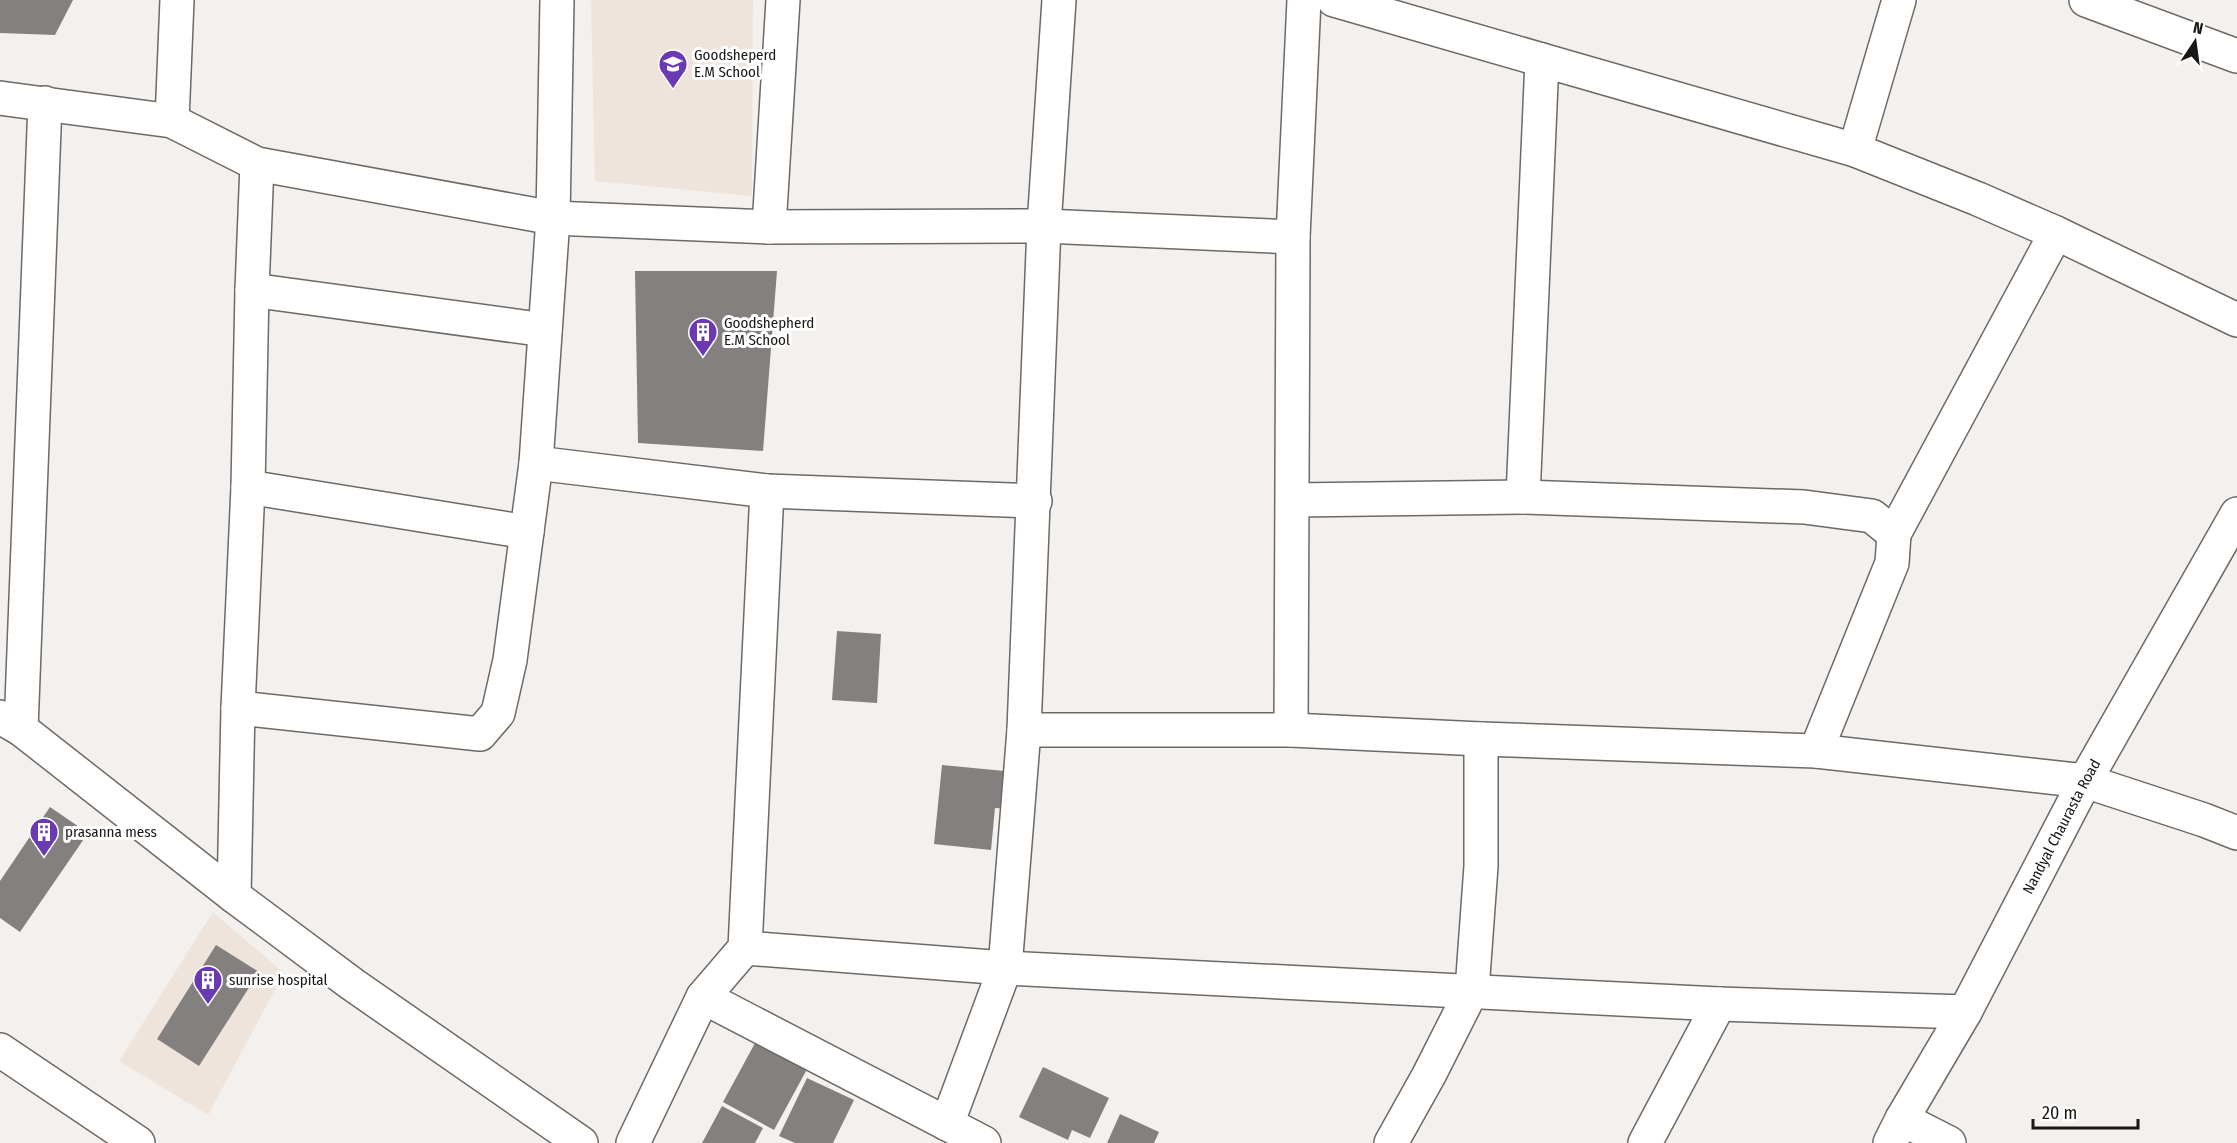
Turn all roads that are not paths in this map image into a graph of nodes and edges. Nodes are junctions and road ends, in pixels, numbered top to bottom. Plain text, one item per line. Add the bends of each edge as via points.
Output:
1 (177, 0) edge
2 (557, 0) edge
3 (783, 0) edge
4 (1059, 0) edge
5 (1304, 0) edge
6 (1334, 0) edge
7 (1899, 0) edge
8 (2086, 0) edge
9 (2237, 56) edge
10 (1542, 60) junction
11 (0, 98) edge
12 (45, 104) junction
13 (172, 121) junction
14 (1855, 150) junction
15 (257, 165) junction
16 (553, 218) junction
17 (1044, 226) junction
18 (769, 227) junction
19 (2056, 233) junction
20 (1293, 237) junction
21 (252, 290) junction
22 (2237, 320) edge
23 (545, 330) junction
24 (536, 463) junction
25 (248, 487) junction
26 (767, 491) junction
27 (1523, 496) junction
28 (1294, 500) junction
29 (1035, 501) junction
30 (2237, 514) edge
31 (527, 532) junction
32 (1894, 534) junction
33 (238, 708) junction
34 (10, 723) edge
35 (1024, 730) junction
36 (1292, 730) junction
37 (1481, 739) junction
38 (1816, 751) junction
39 (2085, 781) junction
40 (2237, 833) edge
41 (234, 896) junction
42 (745, 948) junction
43 (1005, 968) junction
44 (1472, 990) junction
45 (703, 996) junction
46 (1719, 1004) junction
47 (1965, 1012) junction
48 (0, 1050) edge
49 (947, 1124) junction
50 (1896, 1131) edge
51 (138, 1143) edge
52 (581, 1143) edge
53 (633, 1143) edge
54 (984, 1143) edge
55 (1390, 1143) edge
56 (1645, 1143) edge
57 (1949, 1143) edge

1 - 13 street
2 - 16 street
3 - 18 street
4 - 17 street
5 - 20 street
6 - 10 street
7 - 14 street
8 - 9 street
10 - 14 street
10 - 27 street
11 - 12 street
12 - 13 street
12 - 34 street
13 - 15 street
14 - 19 street
15 - 16 street
15 - 21 street
16 - 18 street
16 - 23 street
17 - 18 street
17 - 20 street
17 - 29 street
19 - 22 street
19 - 32 street
20 - 28 street
21 - 23 street
21 - 25 street
23 - 24 street
24 - 26 street
24 - 31 street
25 - 31 street
25 - 33 street
26 - 29 street
26 - 42 street
27 - 28 street
27 - 32 street via 1804,507 1872,516
28 - 36 street
29 - 35 street
30 - 39 street, Nandyal Chaurasta Road
31 - 33 street via 510,660 498,713 480,734
32 - 38 street via 1892,563
33 - 41 street
34 - 41 street
35 - 36 street
35 - 43 street
36 - 37 street
37 - 38 street
37 - 44 street via 1481,866
38 - 39 street
39 - 40 street
39 - 47 street, Nandyal Chaurasta Road
41 - 52 street via 352,984
42 - 43 street
42 - 45 street
43 - 44 street
43 - 49 street
44 - 46 street
44 - 55 street
45 - 49 street
45 - 53 street
46 - 47 street
46 - 56 street
47 - 50 street, Nandyal Chaurasta Road
48 - 51 street
49 - 54 street
50 - 57 street

